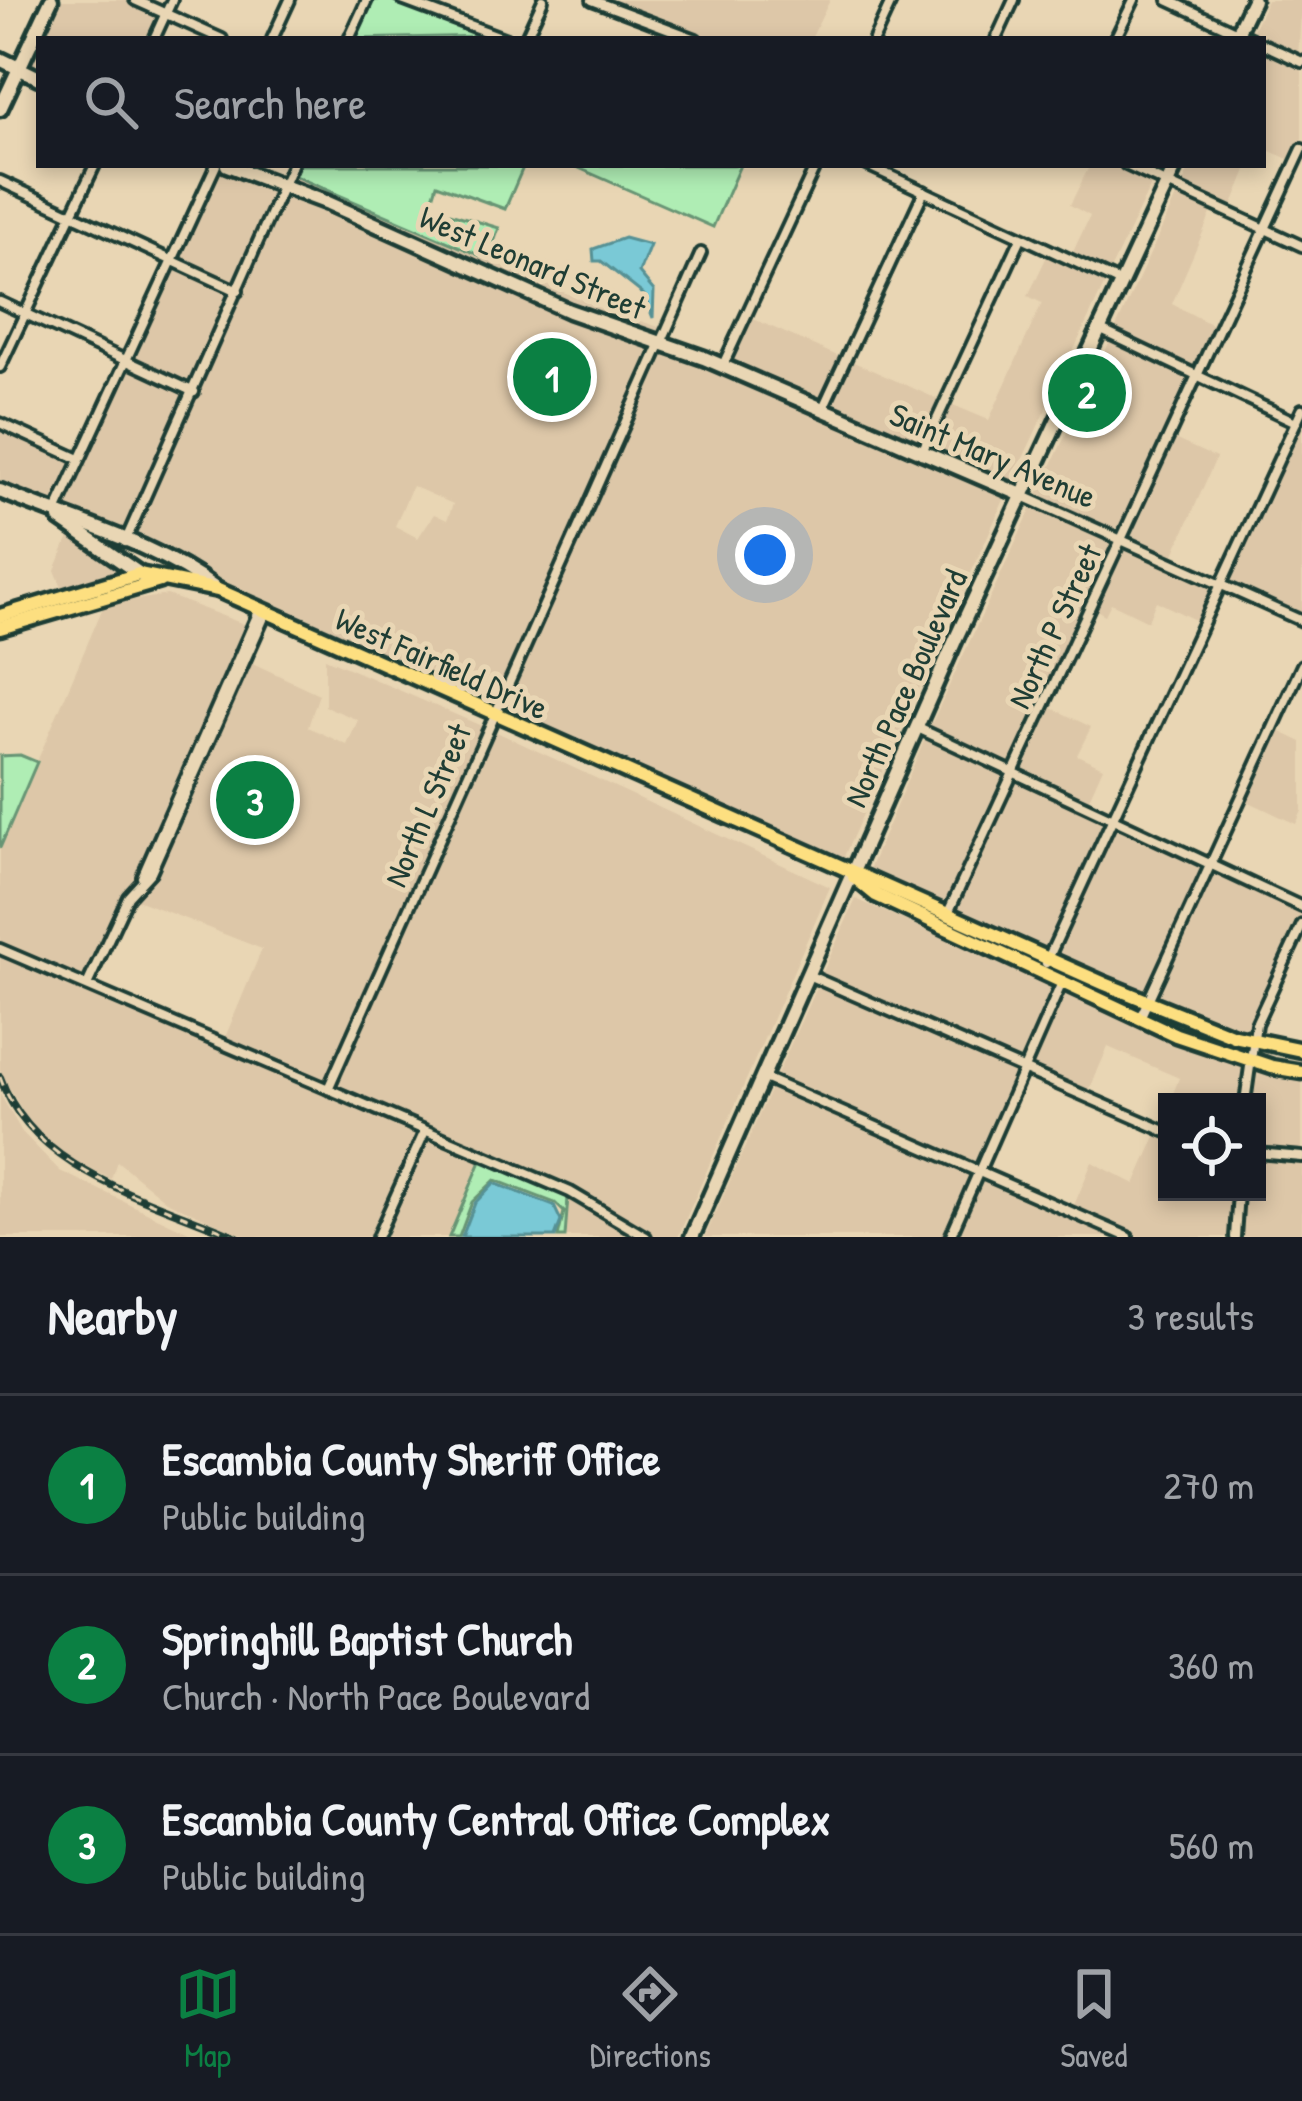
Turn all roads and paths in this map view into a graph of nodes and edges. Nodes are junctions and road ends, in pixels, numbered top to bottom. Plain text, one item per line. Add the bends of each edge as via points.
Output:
1 (51, 0) edge
2 (135, 0) edge
3 (172, 0) edge
4 (290, 0) edge
5 (367, 0) edge
6 (402, 0) edge
7 (543, 0) edge
8 (592, 0) edge
9 (892, 0) edge
10 (1014, 0) edge
11 (1134, 0) edge
12 (1168, 0) edge
13 (1252, 0) edge
14 (166, 14) junction
15 (155, 36) edge
16 (215, 36) edge
17 (273, 36) edge
18 (350, 36) edge
19 (498, 36) edge
20 (526, 36) edge
21 (688, 36) edge
22 (875, 36) edge
23 (997, 36) edge
24 (1116, 36) edge
25 (1236, 36) edge
26 (1266, 45) edge
27 (0, 59) edge
28 (1302, 62) edge
29 (19, 69) junction
30 (36, 77) edge
31 (0, 109) edge
32 (1302, 149) edge
33 (94, 168) edge
34 (215, 168) edge
35 (234, 168) edge
36 (291, 168) edge
37 (815, 168) edge
38 (874, 168) edge
39 (1133, 168) edge
40 (1175, 168) edge
41 (0, 181) edge
42 (1168, 183) junction
43 (284, 186) junction
44 (924, 191) junction
45 (72, 214) junction
46 (1265, 229) junction
47 (1022, 238) junction
48 (1302, 246) edge
49 (701, 253) dead end
50 (169, 260) junction
51 (1121, 283) junction
52 (238, 291) junction
53 (0, 302) edge
54 (25, 314) junction
55 (1100, 329) junction
56 (660, 343) junction
57 (122, 360) junction
58 (722, 365) junction
59 (0, 367) edge
60 (1197, 374) junction
61 (194, 392) junction
62 (1302, 409) edge
63 (821, 410) junction
64 (1296, 422) junction
65 (0, 423) edge
66 (921, 454) junction
67 (77, 458) junction
68 (0, 490) edge
69 (1022, 496) junction
70 (55, 514) junction
71 (1120, 540) junction
72 (125, 542) junction
73 (146, 578) junction
74 (1221, 585) junction
75 (218, 590) junction
76 (262, 612) junction
77 (0, 616) edge
78 (1302, 621) edge
79 (0, 628) edge
80 (1302, 665) edge
81 (492, 716) junction
82 (916, 727) junction
83 (1013, 773) junction
84 (1112, 819) junction
85 (1212, 866) junction
86 (851, 875) junction
87 (1302, 907) edge
88 (948, 913) junction
89 (1302, 925) edge
90 (942, 927) junction
91 (0, 949) edge
92 (1048, 958) junction
93 (1067, 967) junction
94 (808, 975) junction
95 (1040, 975) junction
96 (87, 985) junction
97 (1061, 985) junction
98 (1148, 1000) junction
99 (1139, 1019) junction
100 (1252, 1042) junction
101 (1302, 1050) edge
102 (1249, 1060) junction
103 (1024, 1069) junction
104 (1302, 1072) edge
105 (762, 1078) junction
106 (328, 1089) junction
107 (1247, 1093) edge
108 (1158, 1128) edge
109 (425, 1131) junction
110 (1266, 1154) edge
111 (1302, 1157) edge
112 (979, 1171) junction
113 (1237, 1201) edge
114 (377, 1237) edge
115 (646, 1237) edge
116 (692, 1237) edge
117 (950, 1237) edge
118 (1128, 1237) edge
119 (1235, 1237) edge

1 - 29 main road
2 - 14 street
3 - 14 street
4 - 17 street
5 - 18 street
6 - 19 street
7 - 20 street
8 - 21 street
9 - 22 street
10 - 23 street
11 - 24 street
12 - 25 street
13 - 25 main road
14 - 15 street
14 - 16 street
26 - 28 street
27 - 29 main road
29 - 30 main road
29 - 31 main road
32 - 46 street, North P Street
33 - 45 street
34 - 50 street
35 - 43 main road, West Leonard Street
36 - 43 street
37 - 58 street
38 - 44 street
39 - 42 street
40 - 42 main road, North Pace Boulevard
41 - 45 street
42 - 46 street
42 - 51 main road, North Pace Boulevard
43 - 52 street
43 - 56 main road, West Leonard Street
44 - 47 street
44 - 63 street
45 - 50 street
45 - 54 street
46 - 48 street
46 - 60 street, North P Street
47 - 51 street
47 - 66 street
49 - 56 street, West Leonard Street
50 - 52 street
50 - 57 street
51 - 55 main road, North Pace Boulevard
52 - 61 street
53 - 54 street
54 - 57 street
54 - 59 street
55 - 60 street
55 - 69 main road, North Pace Boulevard
56 - 58 main road, Saint Mary Avenue
56 - 81 street, North L Street
57 - 61 street
57 - 67 street
58 - 63 main road, Saint Mary Avenue
60 - 64 street
60 - 71 street, North P Street
61 - 72 street
62 - 64 street
63 - 66 main road, Saint Mary Avenue
64 - 74 street
65 - 67 street
66 - 69 main road, Saint Mary Avenue
67 - 70 street
68 - 70 main road
69 - 71 street, Saint Mary Avenue
69 - 82 main road, North Pace Boulevard
70 - 72 main road
70 - 73 main road
71 - 74 street, Saint Mary Avenue
71 - 83 street, North P Street
72 - 75 main road
73 - 75 main road, West Fairfield Drive
73 - 77 main road, West Fairfield Drive
73 - 79 main road, West Fairfield Drive
74 - 78 street, Saint Mary Avenue
74 - 84 street
75 - 76 main road, West Fairfield Drive
76 - 81 main road, West Fairfield Drive
76 - 96 street via 151,872
80 - 85 street
81 - 86 main road, West Fairfield Drive
81 - 106 street, North L Street
82 - 83 street
82 - 86 main road, North Pace Boulevard
83 - 84 street
83 - 88 street, North P Street
84 - 85 street
84 - 92 street
85 - 87 street
85 - 98 street
86 - 88 main road, West Fairfield Drive
86 - 90 main road, West Fairfield Drive
86 - 94 main road, North Pace Boulevard
88 - 90 street, North P Street
88 - 92 main road, West Fairfield Drive
89 - 100 street
90 - 95 main road, West Fairfield Drive
91 - 96 street
92 - 93 main road, West Fairfield Drive
92 - 95 street
93 - 97 street
93 - 98 main road, West Fairfield Drive
94 - 103 street
94 - 105 main road, North Pace Boulevard
95 - 97 main road, West Fairfield Drive
96 - 106 street
97 - 99 main road, West Fairfield Drive
97 - 103 street
98 - 99 street
98 - 100 main road, West Fairfield Drive
99 - 102 main road, West Fairfield Drive
100 - 101 main road, West Fairfield Drive
100 - 102 street
102 - 104 main road, West Fairfield Drive
102 - 107 street
103 - 108 street
103 - 112 street
105 - 112 street
105 - 116 main road, North Pace Boulevard
106 - 109 street
109 - 114 street
109 - 115 street via 569,1192
110 - 111 street
112 - 117 street
112 - 118 street
113 - 119 street

